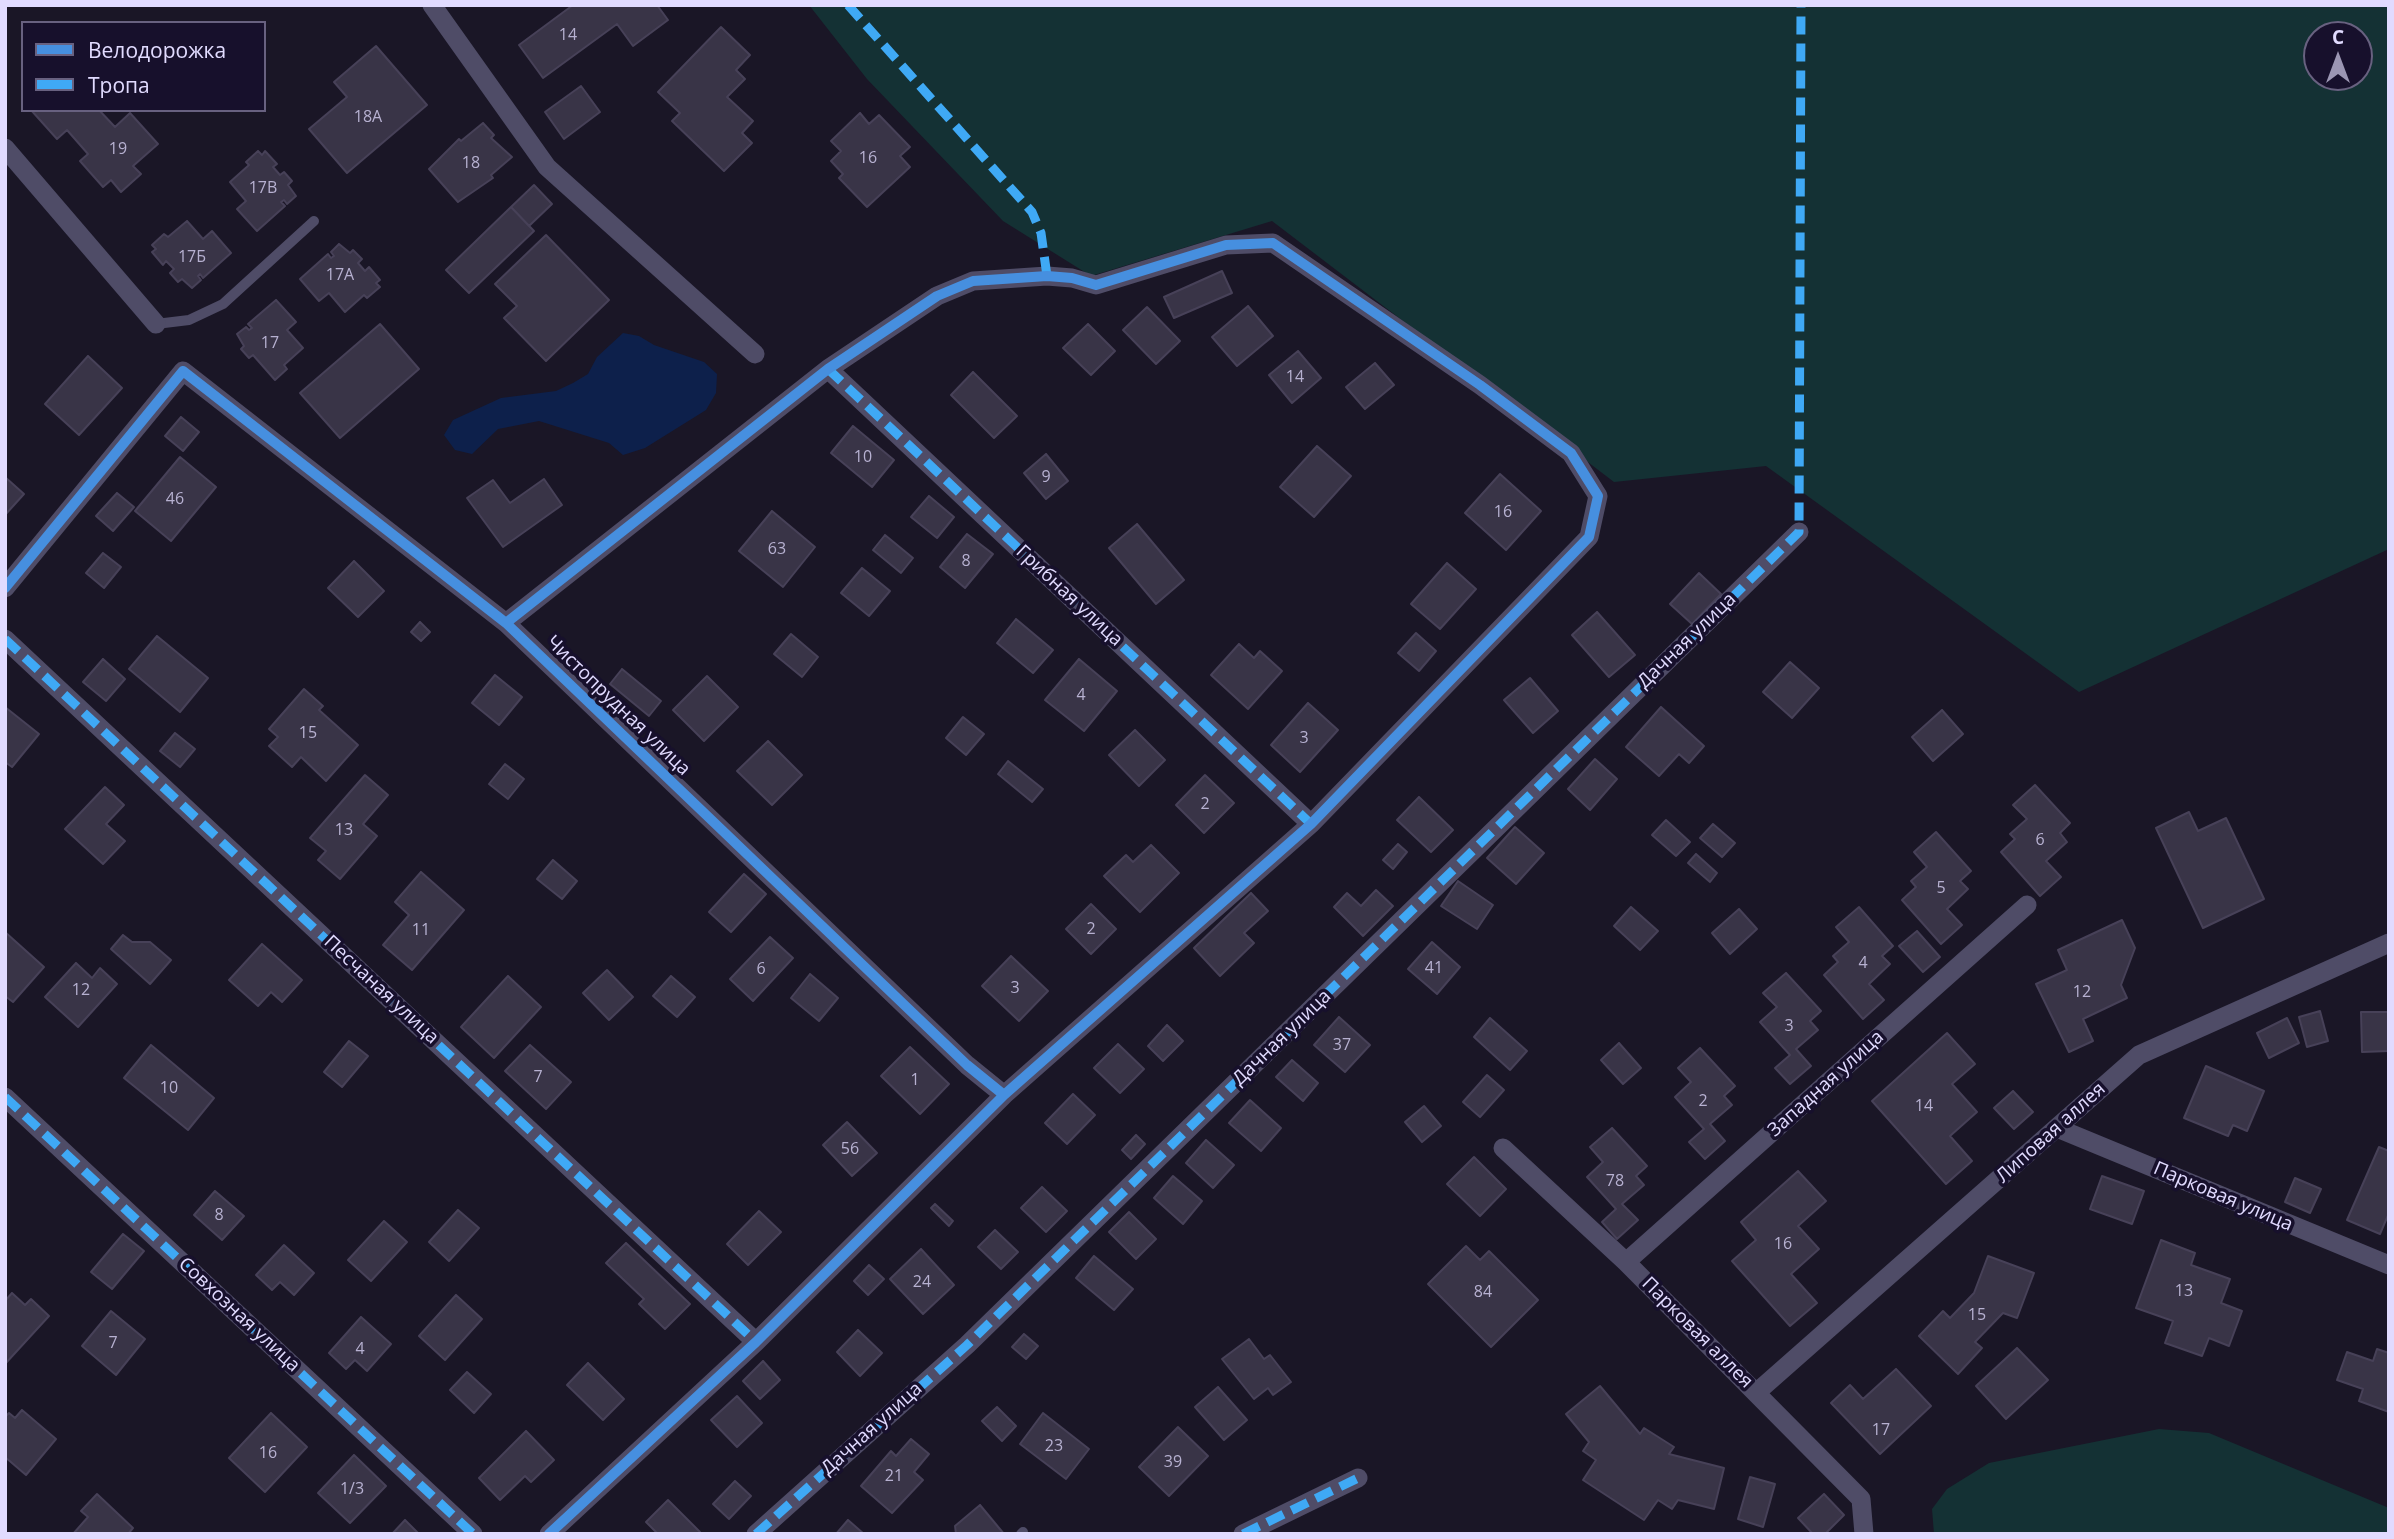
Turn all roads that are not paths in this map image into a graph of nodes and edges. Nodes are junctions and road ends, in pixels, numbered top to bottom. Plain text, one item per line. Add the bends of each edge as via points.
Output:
1 (432, 5) edge
2 (5, 148) edge
3 (314, 221) dead end
4 (156, 324) joint
5 (755, 354) dead end
6 (828, 369) junction
7 (1799, 532) dead end
8 (5, 588) edge
9 (506, 623) junction
10 (5, 639) edge
11 (1311, 824) junction
12 (2026, 905) dead end
13 (2389, 943) edge
14 (1004, 1095) junction
15 (5, 1097) edge
16 (2057, 1128) junction
17 (1503, 1148) dead end
18 (1626, 1262) junction
19 (2389, 1265) edge
20 (756, 1342) junction
21 (1757, 1392) junction
22 (1358, 1478) dead end
23 (473, 1534) edge
24 (549, 1534) edge
25 (756, 1534) edge
26 (1243, 1534) edge
27 (1864, 1534) edge

1 - 5 street via 548,166
2 - 4 street
3 - 4 lane via 223,304 189,320
6 - 9 street
6 - 11 street, Грибная улица
6 - 11 street via 937,296 973,281 1047,276 1096,285 1226,246 1273,243 1571,453 1598,496 1590,537
7 - 25 street, Дачная улица via 967,1345
8 - 9 street, Чистопрудная улица via 183,371
9 - 14 street, Чистопрудная улица via 967,1065
10 - 20 street, Песчаная улица
11 - 14 street
12 - 18 street, Западная улица
13 - 16 street, Липовая аллея via 2139,1055
14 - 20 street
15 - 23 street, Совхозная улица
16 - 19 street, Парковая улица
16 - 21 street, Липовая аллея
17 - 18 street, Парковая аллея
18 - 21 street, Парковая аллея
20 - 24 street
21 - 27 street, Парковая аллея via 1861,1499
22 - 26 street

